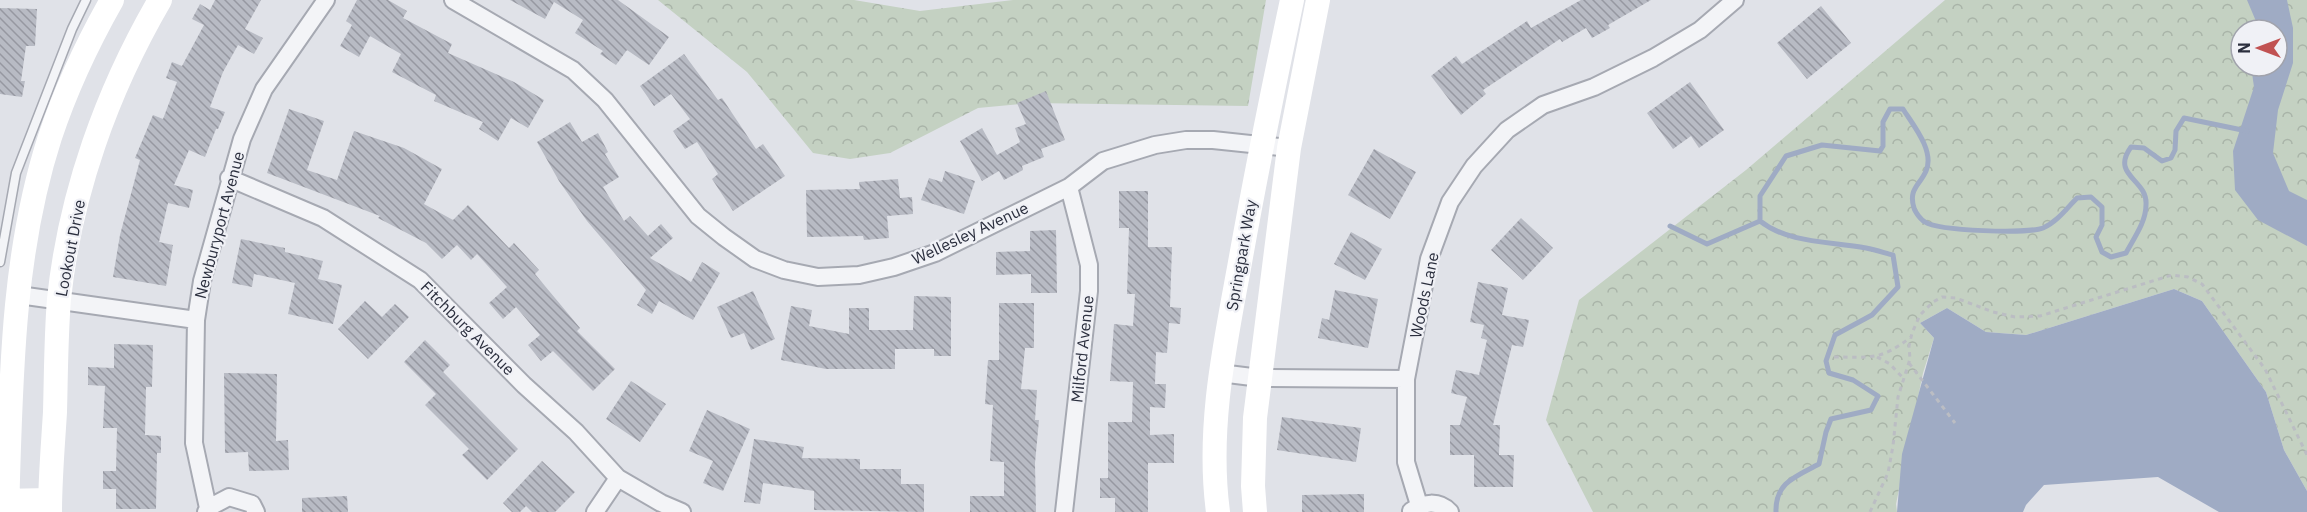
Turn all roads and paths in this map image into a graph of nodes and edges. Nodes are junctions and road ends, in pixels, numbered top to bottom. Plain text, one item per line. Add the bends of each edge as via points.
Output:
1 (86, 0) edge
2 (112, 0) edge
3 (160, 0) edge
4 (326, 0) edge
5 (453, 0) edge
6 (1292, 0) edge
7 (1318, 0) edge
8 (1735, 0) edge
9 (1261, 145) junction
10 (1289, 148) junction
11 (229, 178) junction
12 (1069, 187) junction
13 (0, 262) edge
14 (19, 295) junction
15 (59, 300) junction
16 (196, 320) junction
17 (1911, 337) junction
18 (1834, 357) dead end
19 (1877, 357) junction
20 (1909, 363) junction
21 (1220, 373) junction
22 (1260, 378) junction
23 (1406, 379) junction
24 (1904, 379) junction
25 (1955, 423) dead end
26 (2307, 455) edge
27 (618, 478) junction
28 (5, 505) edge
29 (50, 506) edge
30 (1414, 508) edge
31 (207, 510) edge
32 (256, 512) edge
33 (595, 512) edge
34 (682, 512) edge
35 (1064, 512) edge
36 (1218, 512) edge
37 (1255, 512) edge
38 (1450, 512) edge
39 (1870, 512) edge

1 - 13 lane via 16,173
2 - 14 street via 79,63 50,139 34,198
3 - 15 street, Lookout Drive via 104,116 85,171
4 - 11 street, Newburyport Avenue via 264,89
5 - 12 street, Wellesley Avenue via 573,70 605,100 698,216 755,259 784,270 818,277 859,275 894,267 935,253
6 - 9 street, Springpark Way
7 - 10 street, Springpark Way
8 - 23 street, Woods Lane via 1700,30 1653,58 1594,87 1543,105 1507,130 1474,166 1450,202 1429,259
9 - 10 street, Wellesley Avenue
9 - 12 street, Wellesley Avenue via 1213,140 1155,145 1103,161
9 - 21 street, Springpark Way
10 - 22 street, Springpark Way
11 - 16 street, Newburyport Avenue
11 - 27 street, Fitchburg Avenue via 323,218 420,280
12 - 35 street, Milford Avenue via 1089,265 1089,291
14 - 15 street
14 - 28 street
15 - 16 street
15 - 29 street, Lookout Drive
16 - 31 street, Newburyport Avenue via 194,443
17 - 19 path via 1893,352
17 - 20 path
17 - 26 path via 1920,315 1942,297 2015,317 2040,316 2164,277 2187,277 2202,284 2265,369
18 - 19 path
19 - 24 path
20 - 24 path
20 - 25 path
21 - 22 street
21 - 36 street, Springpark Way via 1216,417
22 - 23 street
22 - 37 street, Springpark Way via 1255,418
23 - 30 street, Woods Lane via 1406,462
24 - 39 path via 1888,473
27 - 33 street
27 - 34 street, Fitchburg Avenue
28 - 29 street
30 - 38 street via 1432,503
31 - 32 street, Newburyport Avenue via 229,497 252,504

